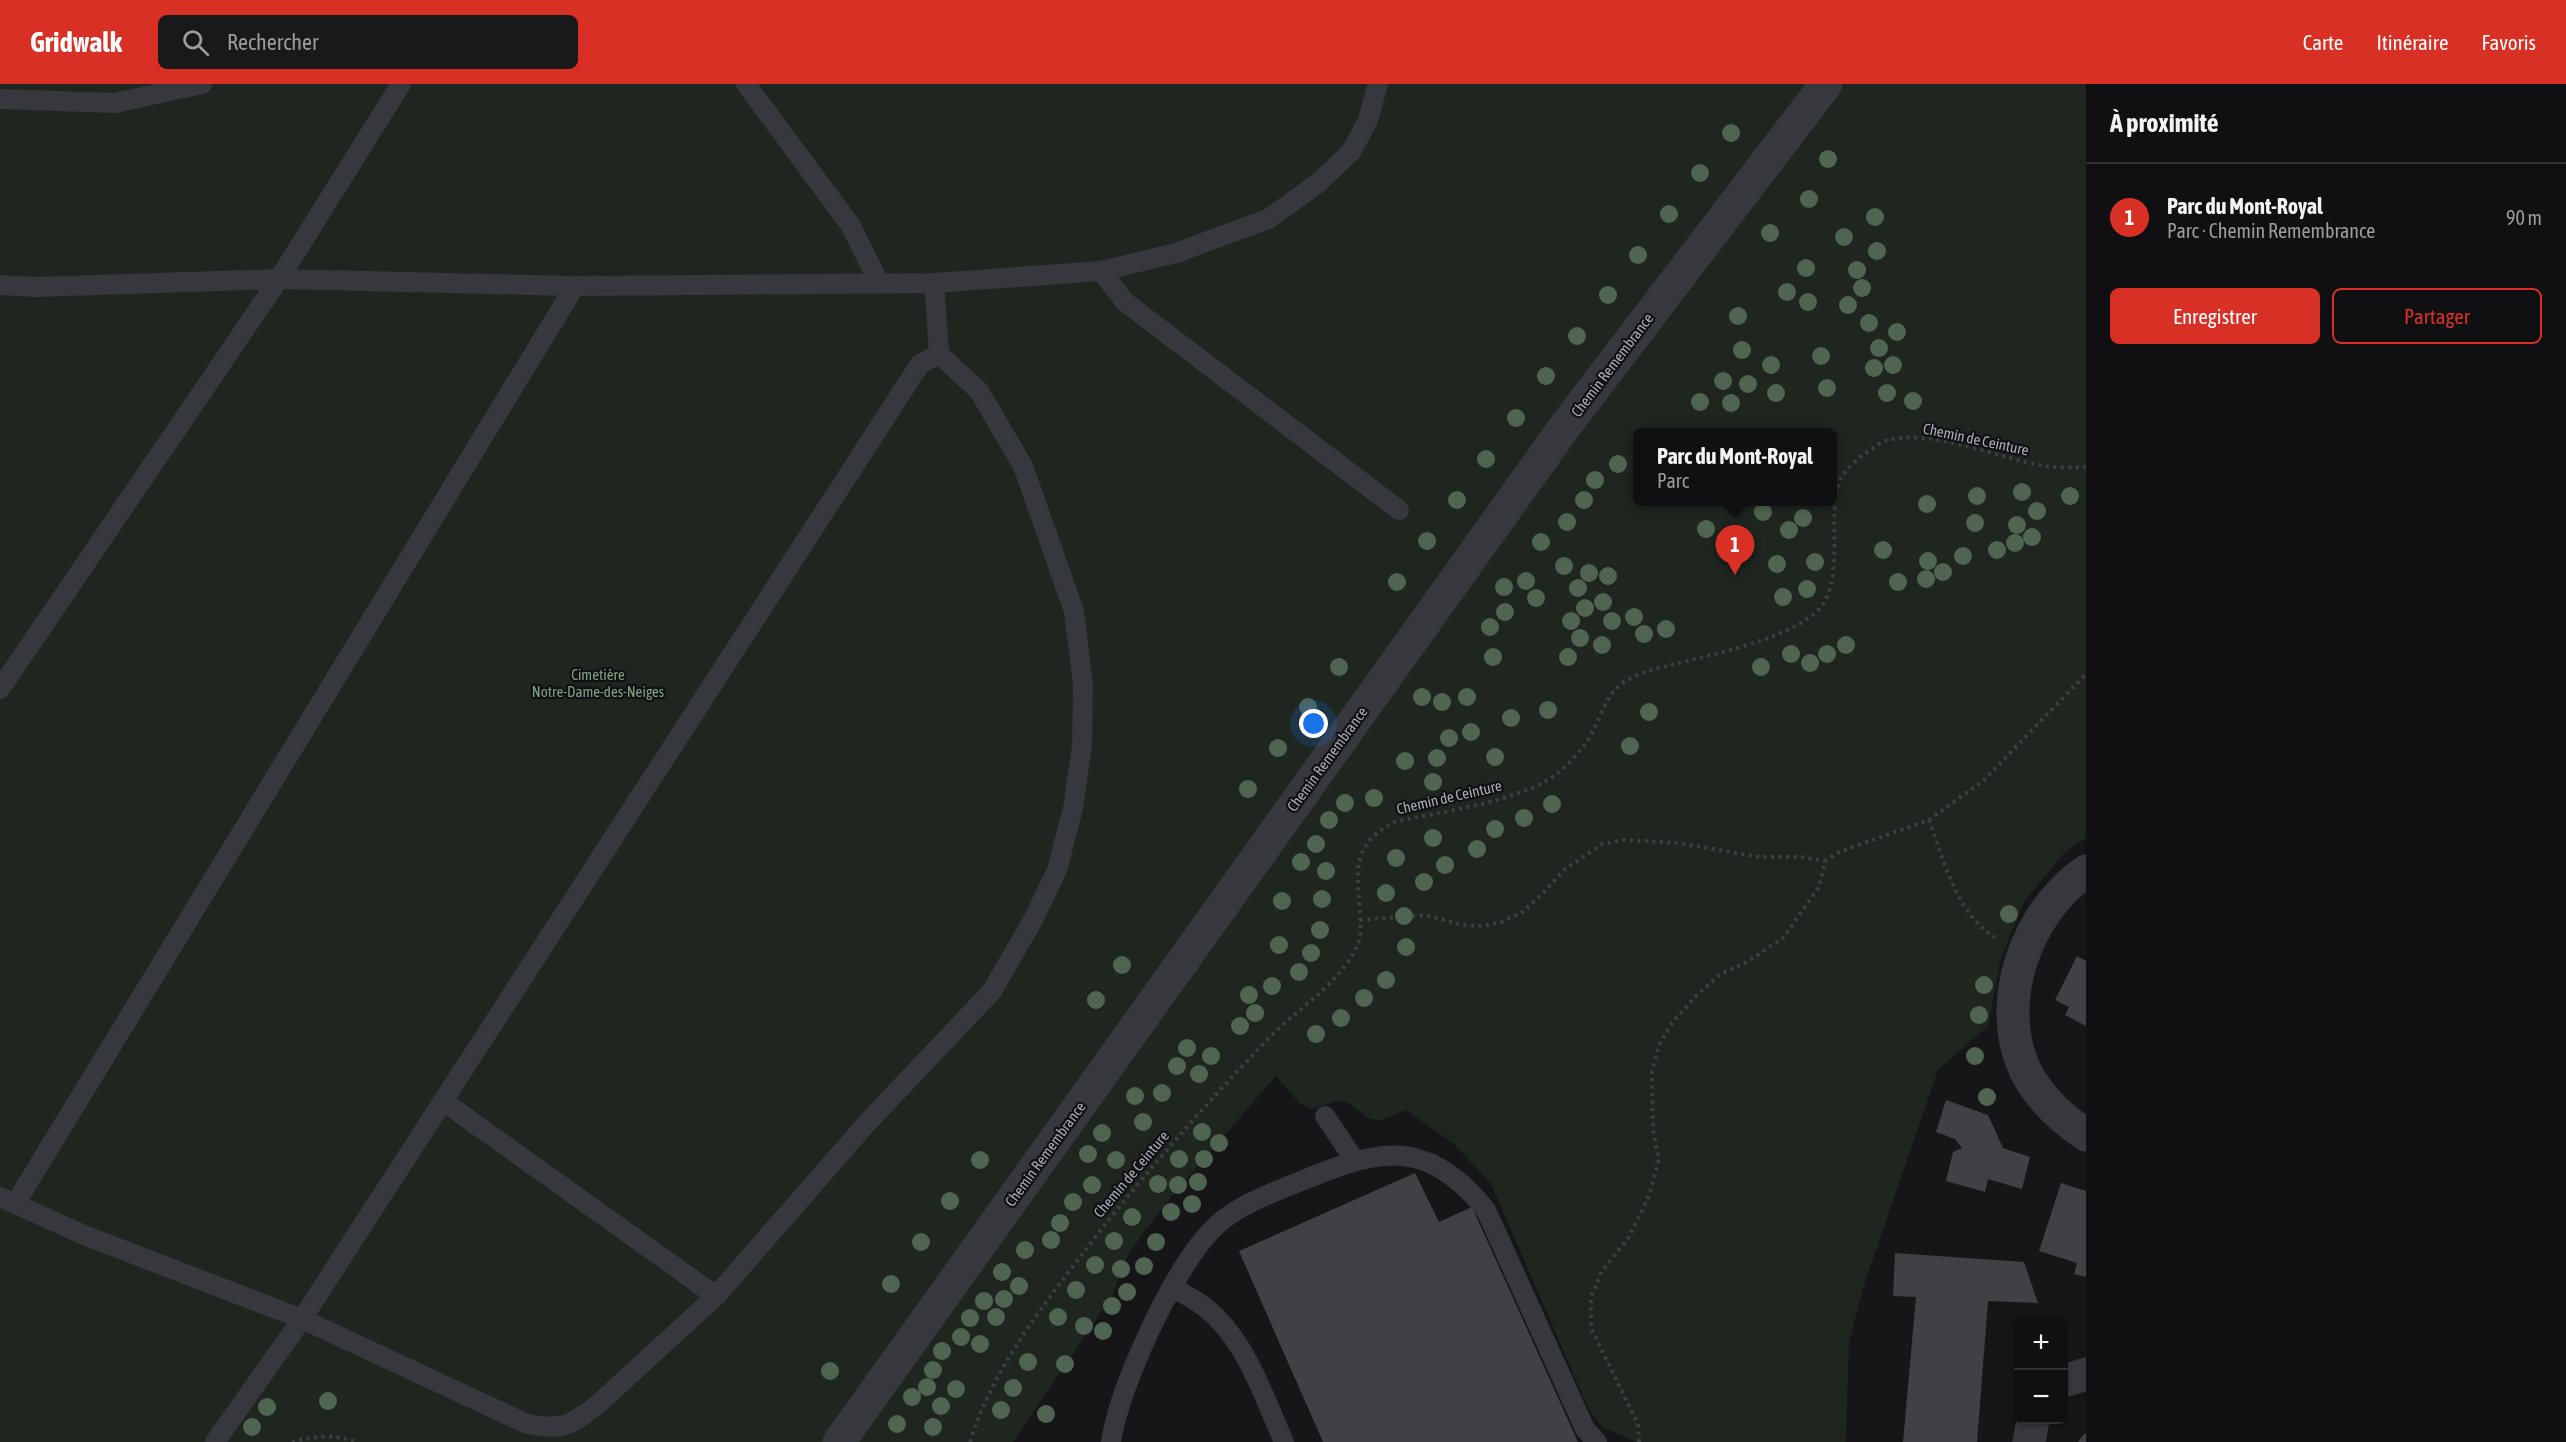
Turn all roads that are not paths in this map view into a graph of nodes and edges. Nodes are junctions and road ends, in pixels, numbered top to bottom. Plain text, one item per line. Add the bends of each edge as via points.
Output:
1 (202, 84) edge
2 (401, 84) edge
3 (746, 84) edge
4 (1378, 84) edge
5 (1826, 84) edge
6 (0, 99) edge
7 (1101, 271) junction
8 (279, 279) junction
9 (879, 283) junction
10 (934, 283) junction
11 (0, 285) edge
12 (575, 286) junction
13 (939, 354) junction
14 (1399, 510) dead end
15 (0, 689) edge
16 (2086, 871) edge
17 (443, 1101) junction
18 (1325, 1116) dead end
19 (2086, 1135) edge
20 (1354, 1161) junction
21 (7, 1200) edge
22 (1173, 1288) junction
23 (717, 1296) junction
24 (302, 1319) junction
25 (2086, 1374) edge
26 (2068, 1380) edge
27 (2031, 1424) edge
28 (215, 1442) edge
29 (839, 1442) edge
30 (1112, 1442) edge
31 (1284, 1442) edge
32 (1597, 1442) edge
33 (2029, 1442) edge

1 - 6 lane via 115,103
2 - 8 lane
3 - 9 lane via 852,226
4 - 7 lane via 1368,120 1351,152 1317,184 1268,219 1176,253
5 - 29 street, Chemin Remembrance via 1566,425
7 - 10 lane
7 - 14 lane via 1125,302
8 - 11 lane
8 - 12 lane
8 - 15 lane
9 - 10 lane
9 - 12 lane
10 - 13 lane
12 - 21 lane
13 - 17 lane via 920,364
13 - 23 lane via 979,391 1018,457 1074,611 1083,685 1082,745 1073,808 1057,870 992,991 867,1123
16 - 19 street via 2053,899 2026,950 2013,1008 2014,1036 2026,1072 2044,1100
17 - 23 lane
17 - 24 lane
18 - 20 lane
20 - 22 lane via 1257,1200 1226,1218 1198,1245
20 - 32 lane via 1382,1154 1414,1158 1440,1169 1475,1196 1496,1228 1585,1429
21 - 24 lane
22 - 30 lane via 1119,1406
22 - 31 lane via 1199,1302 1235,1341
23 - 24 lane via 596,1406 576,1421 554,1429 528,1424
24 - 28 lane
25 - 26 street
27 - 33 street

